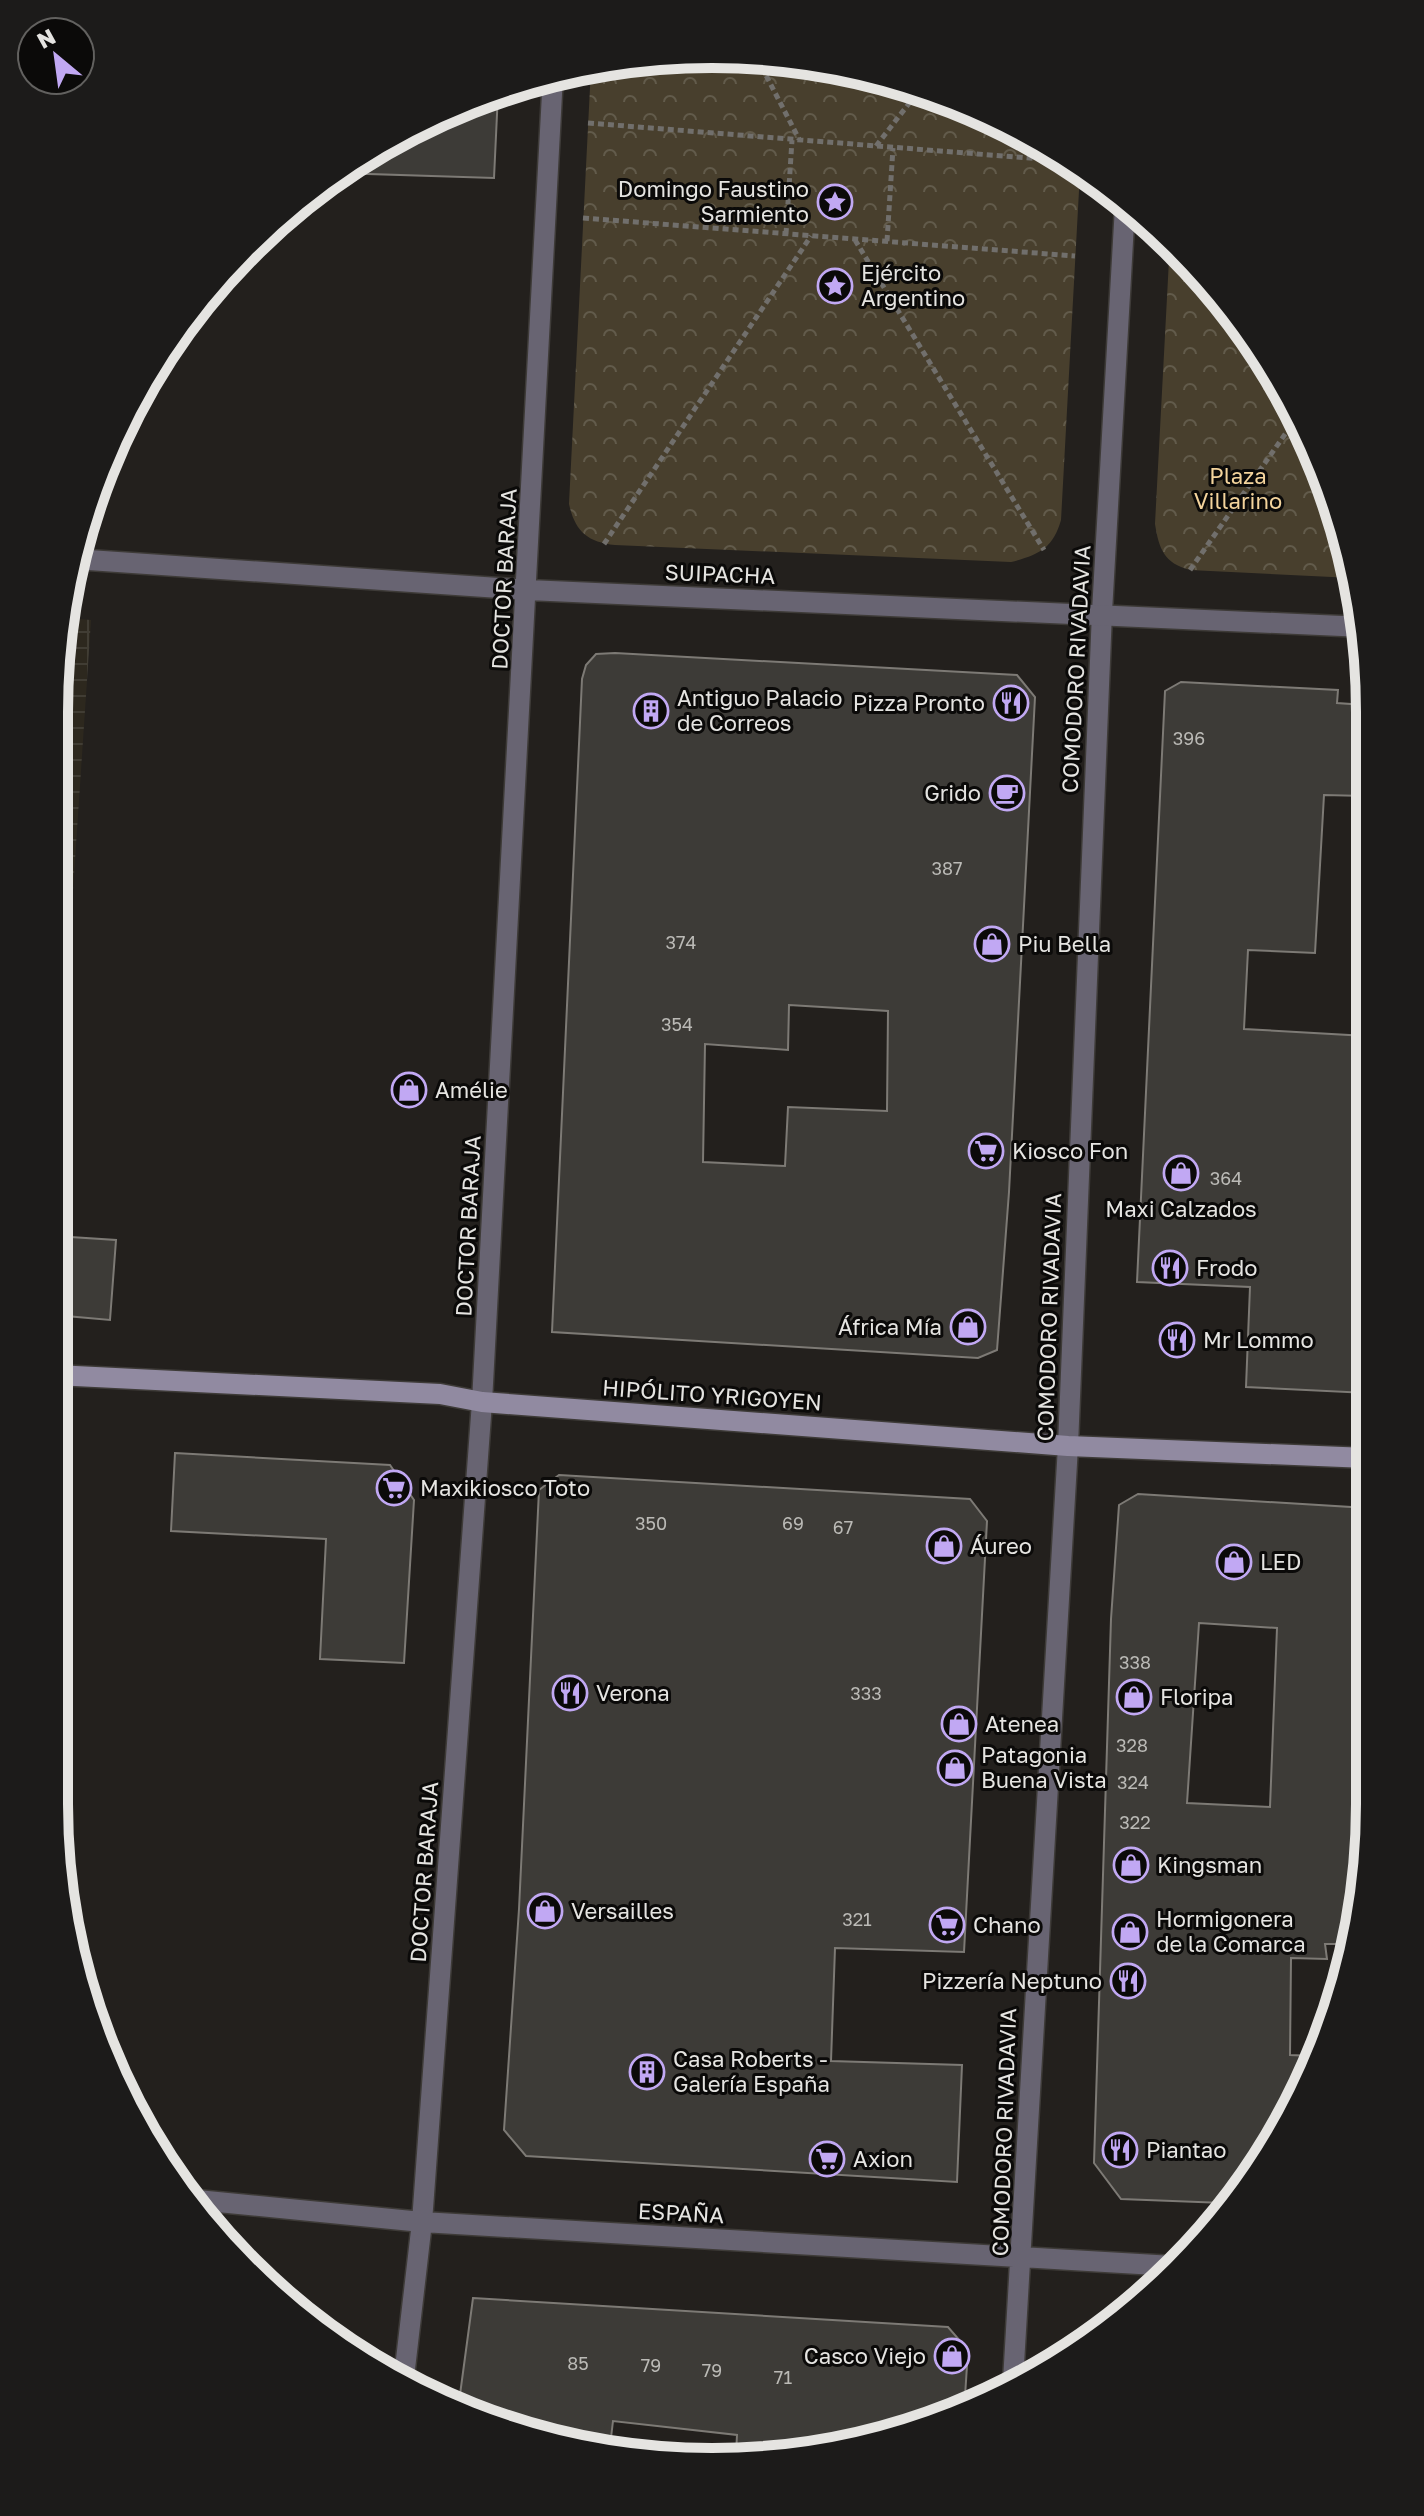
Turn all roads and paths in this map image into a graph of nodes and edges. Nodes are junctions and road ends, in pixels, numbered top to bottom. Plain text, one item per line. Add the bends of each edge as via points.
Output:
1 (763, 70) edge
2 (552, 88) edge
3 (912, 100) edge
4 (588, 123) dead end
5 (795, 140) junction
6 (876, 146) junction
7 (893, 148) junction
8 (1042, 159) edge
9 (583, 218) dead end
10 (1124, 218) edge
11 (786, 234) junction
12 (811, 236) junction
13 (855, 239) junction
14 (887, 241) junction
15 (1075, 256) dead end
16 (1290, 427) edge
17 (604, 544) dead end
18 (1044, 550) dead end
19 (86, 560) edge
20 (1190, 570) dead end
21 (528, 590) junction
22 (1102, 612) junction
23 (1350, 626) edge
24 (68, 1376) edge
25 (482, 1402) junction
26 (1068, 1446) junction
27 (1356, 1458) edge
28 (205, 2201) edge
29 (422, 2222) junction
30 (1023, 2258) junction
31 (1160, 2265) edge
32 (405, 2370) edge
33 (1014, 2373) edge

1 - 5 path
2 - 21 street, DOCTOR BARAJA
3 - 6 path
4 - 5 path
5 - 6 path
5 - 11 path
6 - 7 path
7 - 8 path
7 - 14 path
9 - 11 path
10 - 22 street, COMODORO RIVADAVIA
11 - 12 path
12 - 13 path
12 - 17 path
13 - 14 path
13 - 18 path
14 - 15 path
16 - 20 path
19 - 21 street, SUIPACHA
21 - 22 street, SUIPACHA
21 - 25 street, DOCTOR BARAJA
22 - 23 street, SUIPACHA
22 - 26 street, COMODORO RIVADAVIA
24 - 25 main road, HIPÓLITO YRIGOYEN via 440,1394
25 - 26 main road, HIPÓLITO YRIGOYEN
25 - 29 street, DOCTOR BARAJA
26 - 27 main road, HIPÓLITO YRIGOYEN
26 - 30 street, COMODORO RIVADAVIA via 1033,2002
28 - 29 street, ESPAÑA
29 - 30 street, ESPAÑA
29 - 32 street, DOCTOR BARAJA
30 - 31 street, ESPAÑA
30 - 33 street, COMODORO RIVADAVIA

